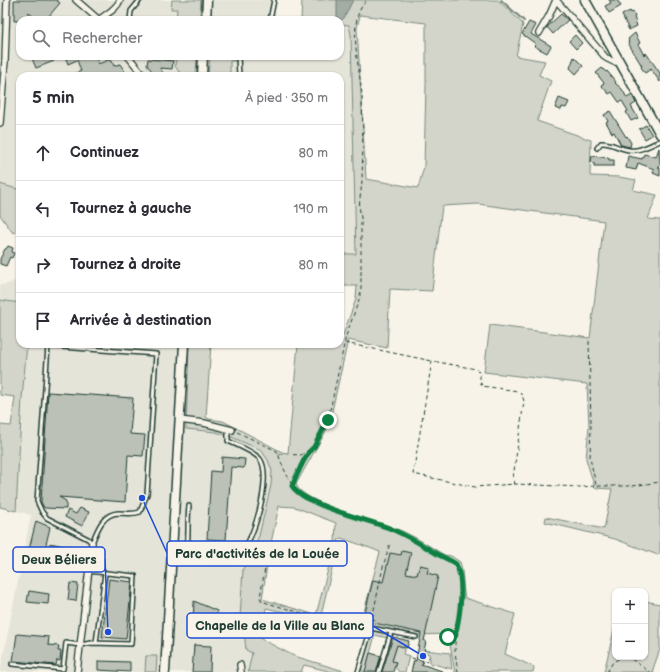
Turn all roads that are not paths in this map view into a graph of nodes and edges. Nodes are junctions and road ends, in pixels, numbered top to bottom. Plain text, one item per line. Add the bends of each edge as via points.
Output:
1 (7, 0) edge
2 (76, 0) edge
3 (120, 0) edge
4 (140, 0) edge
5 (207, 0) edge
6 (274, 0) edge
7 (556, 0) edge
8 (584, 0) edge
9 (94, 16) edge
10 (104, 16) edge
11 (130, 16) edge
12 (206, 16) edge
13 (271, 16) edge
14 (539, 33) dead end
15 (131, 60) edge
16 (203, 60) edge
17 (238, 60) edge
18 (619, 62) junction
19 (141, 72) edge
20 (202, 72) edge
21 (239, 72) edge
22 (2, 80) edge
23 (0, 123) edge
24 (660, 134) edge
25 (660, 142) edge
26 (597, 148) dead end
27 (48, 348) edge
28 (75, 348) edge
29 (184, 348) edge
30 (179, 420) junction
31 (230, 430) joint
32 (189, 506) dead end
33 (92, 543) junction
34 (51, 546) dead end
35 (90, 553) junction
36 (88, 571) junction
37 (105, 573) junction
38 (391, 632) junction
39 (455, 636) road end
40 (416, 637) dead end
41 (448, 637) dead end
42 (96, 643) junction
43 (80, 645) junction
44 (12, 664) dead end
45 (240, 665) dead end
46 (77, 672) edge
47 (165, 672) edge
48 (241, 672) edge
49 (358, 672) edge
50 (379, 672) edge

1 - 22 street
2 - 9 street
3 - 10 street via 119,4
4 - 11 lane via 131,11
5 - 12 main road
6 - 13 lane
7 - 14 street
7 - 18 street via 606,58
8 - 18 main road
15 - 19 street
16 - 20 main road
17 - 21 lane
18 - 24 main road
22 - 23 street
25 - 26 lane via 636,151 606,142
27 - 33 lane via 37,501 47,518
28 - 33 lane via 156,354 147,494 140,512 112,514 106,518
29 - 30 main road
30 - 31 street
30 - 47 main road
31 - 32 lane via 228,441 260,458 264,476 257,522 251,539 238,558 233,562 201,562 193,558 187,548
33 - 35 street
34 - 35 lane
35 - 36 street
36 - 37 lane
36 - 43 street
37 - 42 lane
37 - 42 lane via 136,576 131,644
38 - 40 lane
38 - 49 lane via 370,628
38 - 50 lane
39 - 41 lane
42 - 43 lane
43 - 44 lane via 66,643 64,669
43 - 46 street
45 - 48 street

